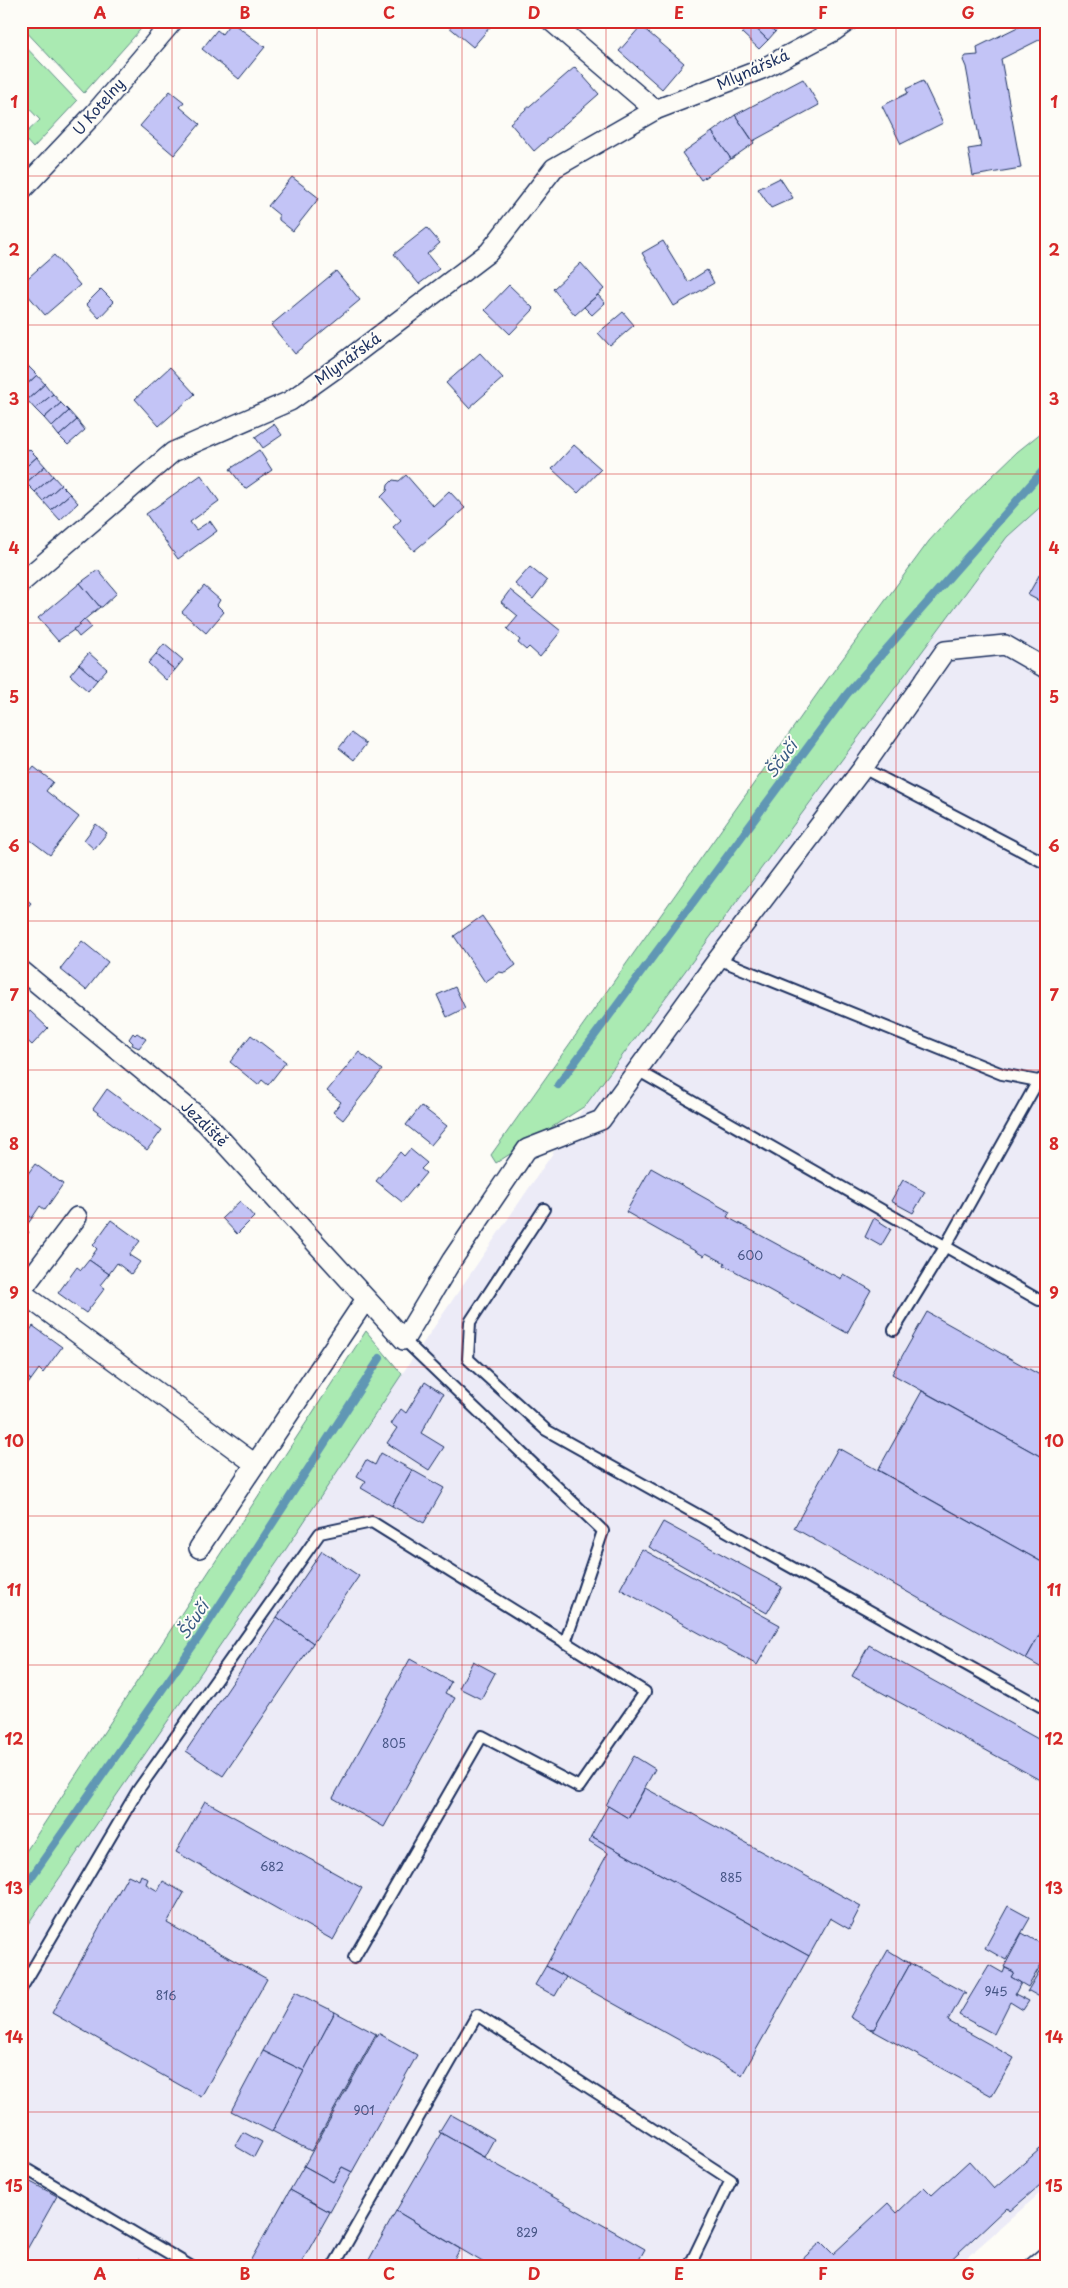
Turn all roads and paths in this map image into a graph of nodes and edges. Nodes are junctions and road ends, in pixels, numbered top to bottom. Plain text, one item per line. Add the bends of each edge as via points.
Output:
1 (173, 21) edge
2 (551, 21) edge
3 (848, 21) edge
4 (654, 110) junction
5 (21, 191) edge
6 (21, 583) edge
7 (1047, 669) edge
8 (863, 768) junction
9 (1047, 864) edge
10 (718, 959) junction
11 (21, 970) edge
12 (637, 1070) junction
13 (1042, 1078) edge
14 (544, 1209) dead end
15 (77, 1217) dead end
16 (946, 1247) junction
17 (21, 1292) edge
18 (366, 1299) junction
19 (1039, 1300) dead end
20 (894, 1330) dead end
21 (404, 1340) junction
22 (255, 1464) junction
23 (199, 1548) dead end
24 (565, 1643) junction
25 (1047, 1710) edge
26 (354, 1958) dead end
27 (21, 1989) edge
28 (21, 2166) edge
29 (1047, 2256) edge
30 (192, 2267) edge
31 (333, 2267) edge
32 (689, 2267) edge
33 (1034, 2267) edge

1 - 5 street, U Kotelny via 94,114
2 - 4 street
3 - 4 street, Mlynářská via 762,69
4 - 6 street, Mlynářská via 554,168 489,252 342,364 290,401 173,452
7 - 8 street via 1005,645 944,651
8 - 9 lane
8 - 10 street
10 - 12 street
10 - 13 lane via 1002,1074
11 - 18 street, Jezdiště via 206,1123
12 - 16 lane
12 - 21 street via 601,1120 526,1149 452,1260
13 - 16 lane
14 - 25 lane via 470,1322 468,1360 546,1430
15 - 17 street
16 - 19 lane
16 - 20 lane
17 - 22 street
18 - 21 street, Jezdiště
18 - 22 street
21 - 24 lane via 604,1531
22 - 23 street
24 - 26 lane via 645,1692 579,1787 482,1736
24 - 27 lane via 372,1522 320,1533 138,1790
28 - 30 lane
29 - 33 street
31 - 32 lane via 477,2015 731,2180

